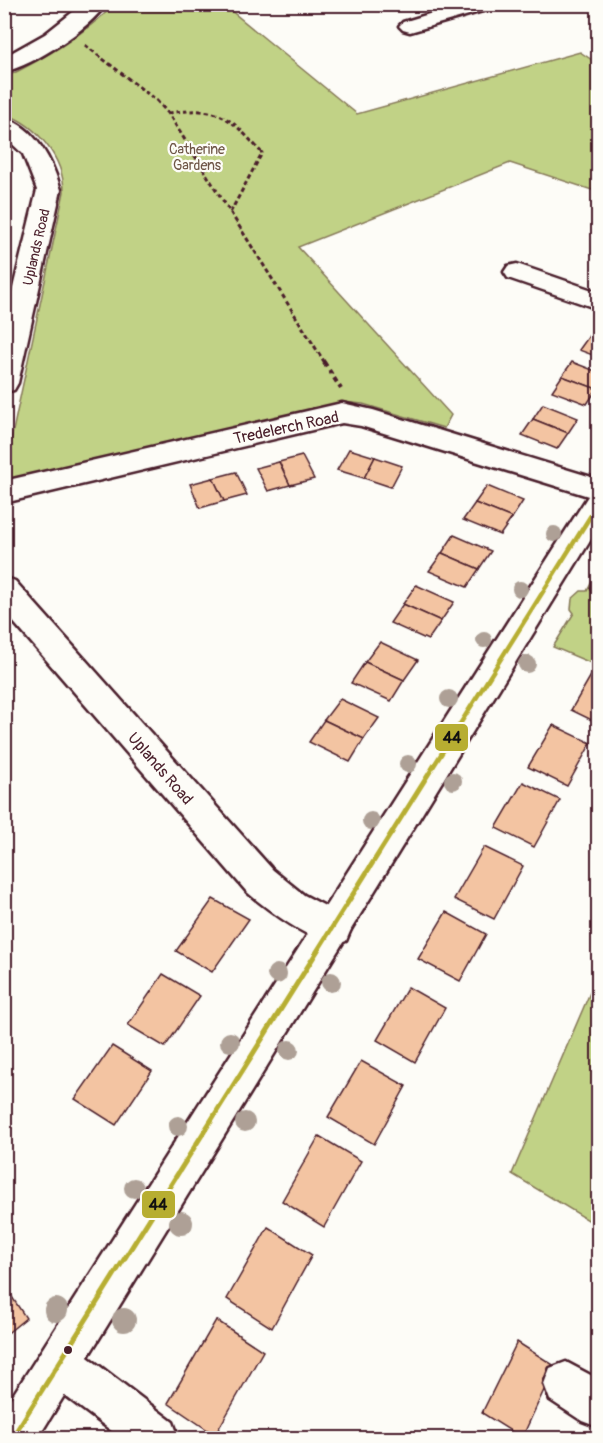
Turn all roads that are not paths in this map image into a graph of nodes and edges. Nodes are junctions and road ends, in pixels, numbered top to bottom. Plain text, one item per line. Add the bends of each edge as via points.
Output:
1 (96, 4) edge
2 (486, 4) edge
3 (410, 26) dead end
4 (4, 66) edge
5 (4, 125) edge
6 (518, 272) dead end
7 (598, 301) edge
8 (4, 383) edge
9 (598, 489) edge
10 (4, 492) edge
11 (598, 504) edge
12 (4, 589) edge
13 (333, 929) junction
14 (60, 1365) junction
15 (12, 1438) edge
16 (157, 1438) edge

1 - 4 street via 66,30
2 - 3 street
5 - 8 street, Uplands Road via 15,132 40,162 49,190
6 - 7 street
9 - 10 street, Tredelerch Road via 352,414 324,416
11 - 13 street
12 - 13 street, Uplands Road via 260,881 291,907
13 - 14 street
14 - 15 street
14 - 16 street

